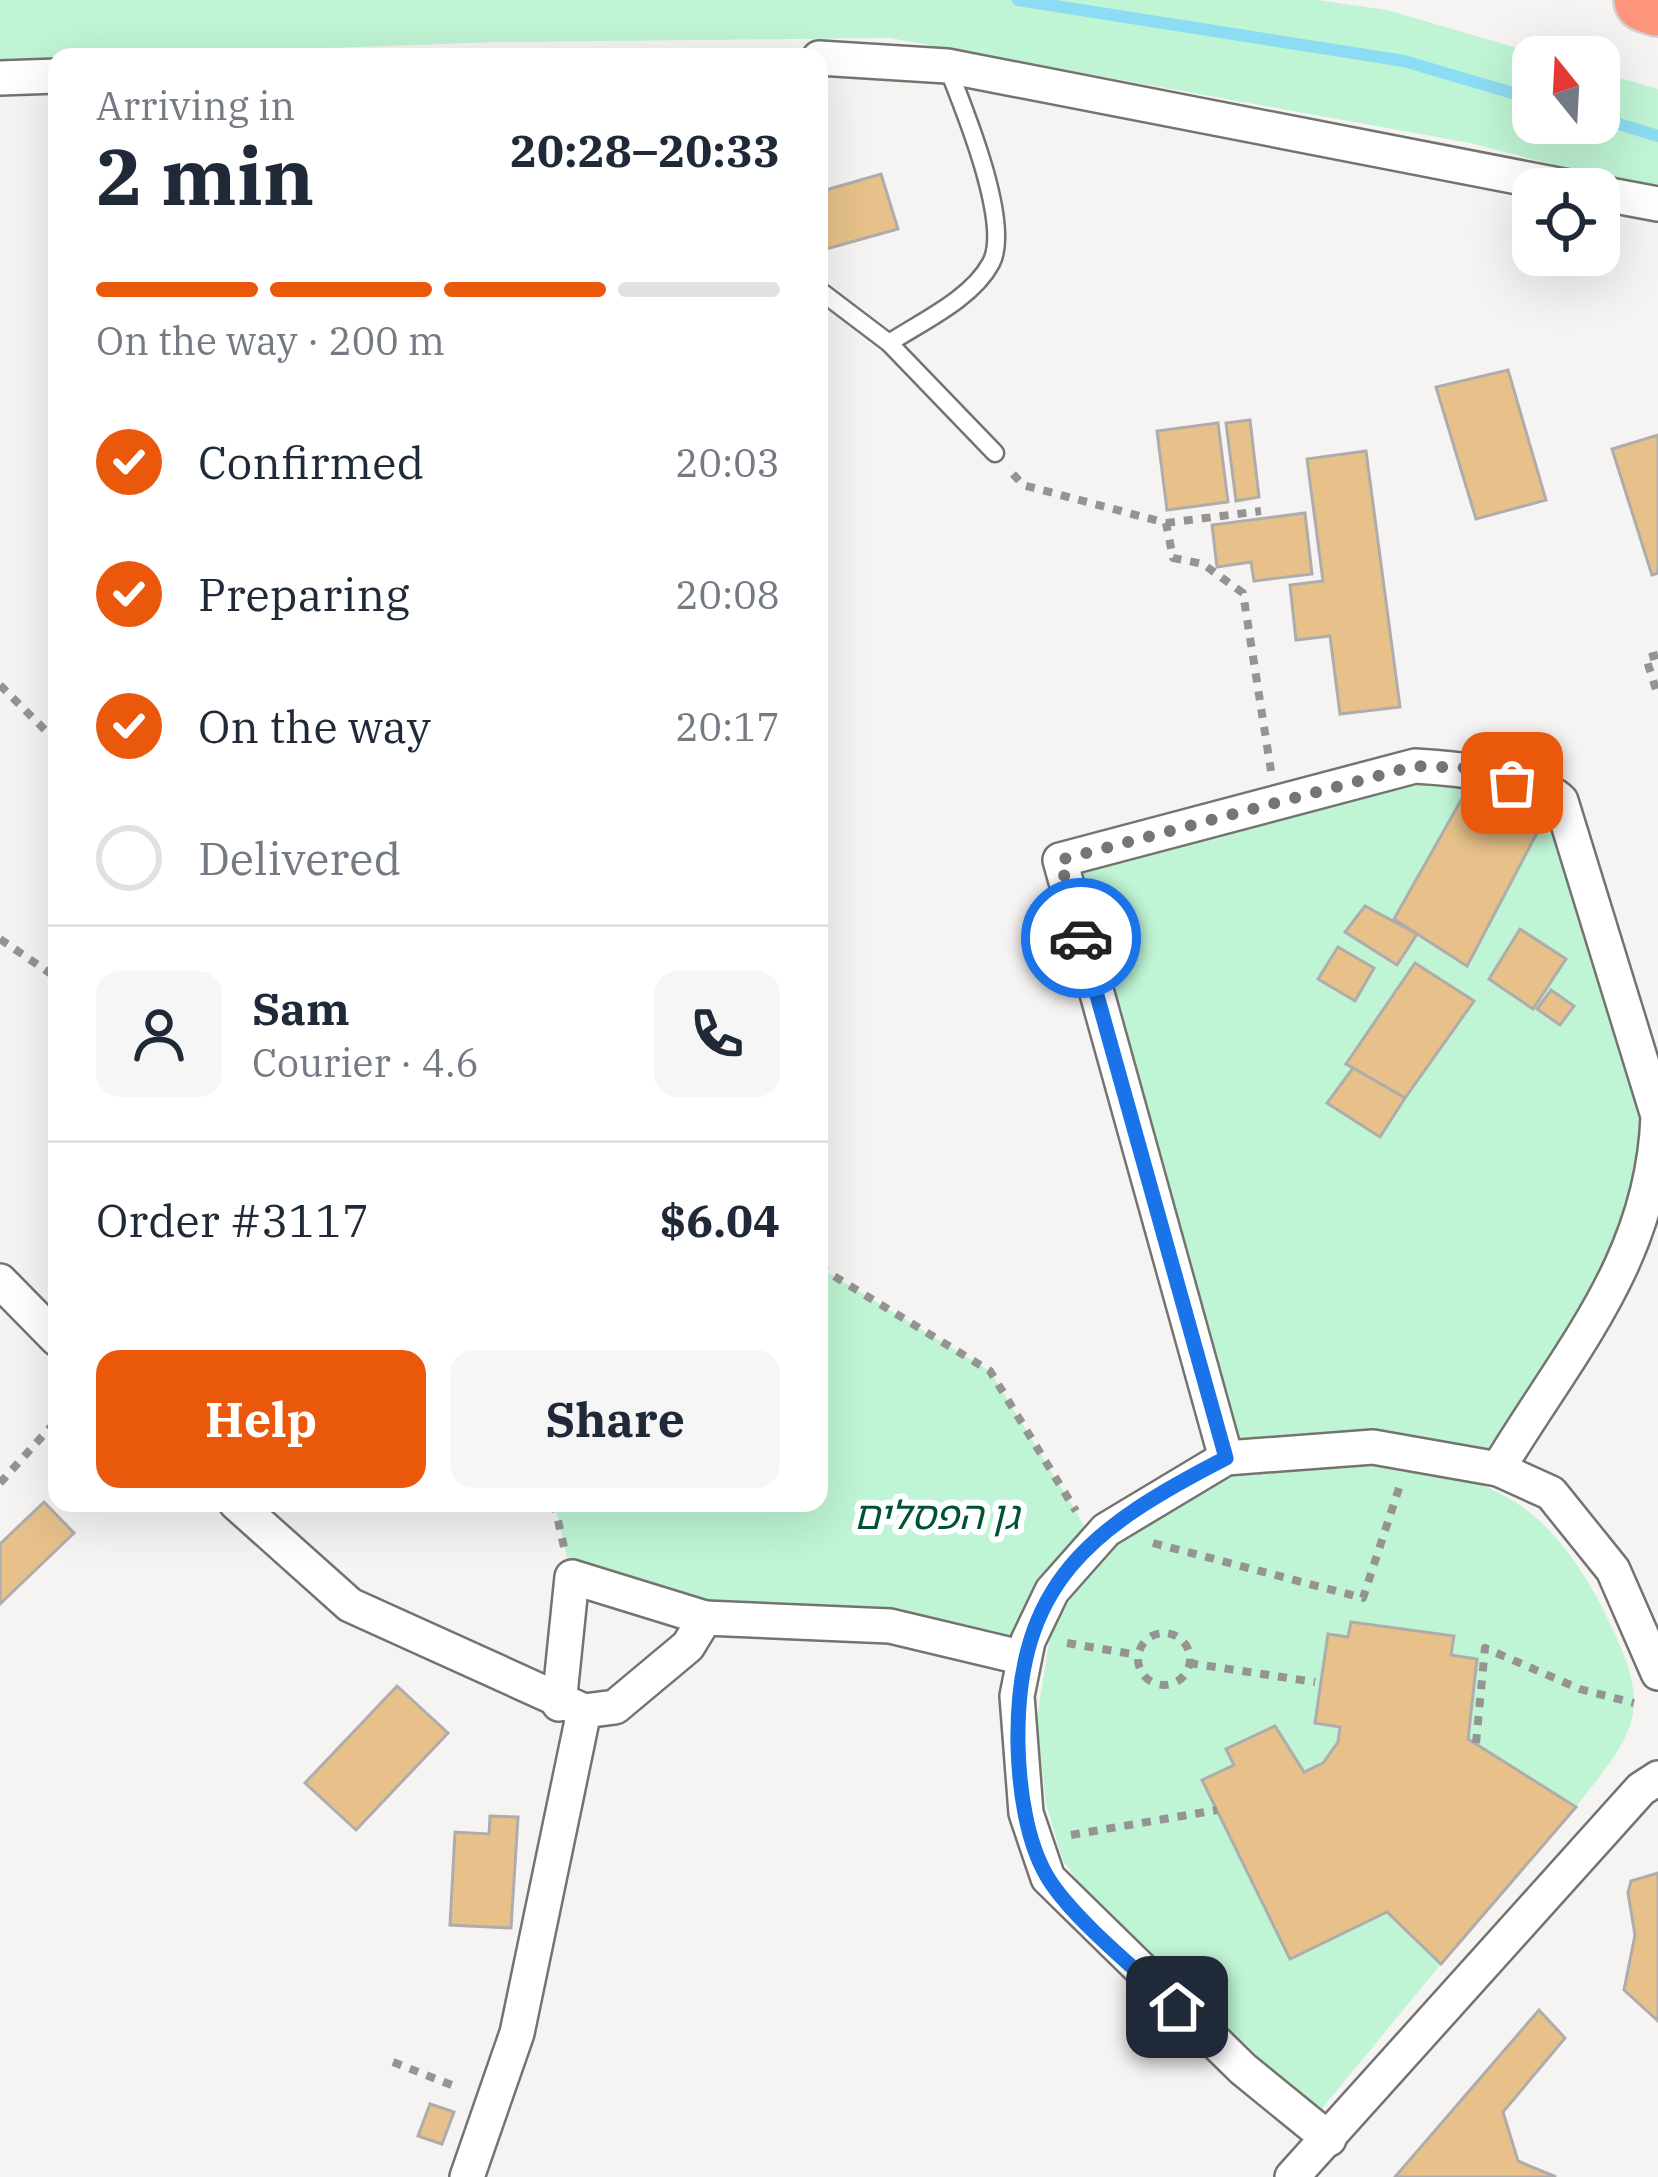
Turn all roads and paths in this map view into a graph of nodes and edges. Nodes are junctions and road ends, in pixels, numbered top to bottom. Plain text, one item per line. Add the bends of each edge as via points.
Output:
1 (1646, 0) edge
2 (1658, 4) edge
3 (828, 59) edge
4 (947, 66) junction
5 (48, 76) edge
6 (0, 78) edge
7 (1512, 176) edge
8 (1620, 197) edge
9 (1658, 204) edge
10 (828, 297) edge
11 (889, 344) junction
12 (994, 453) joint
13 (1261, 511) dead end
14 (1166, 523) junction
15 (1658, 655) edge
16 (0, 685) edge
17 (1658, 696) edge
18 (48, 733) edge
19 (1275, 802) junction
20 (0, 939) edge
21 (48, 972) edge
22 (828, 1272) edge
23 (0, 1281) edge
24 (48, 1330) edge
25 (990, 1371) dead end
26 (48, 1430) edge
27 (1411, 1453) junction
28 (1226, 1458) junction
29 (1498, 1469) junction
30 (0, 1483) edge
31 (246, 1512) edge
32 (1364, 1598) dead end
33 (704, 1618) junction
34 (1027, 1647) junction
35 (1138, 1655) junction
36 (1190, 1663) junction
37 (1658, 1673) edge
38 (1315, 1682) dead end
39 (1634, 1703) dead end
40 (572, 1708) junction
41 (1476, 1743) dead end
42 (1658, 1759) edge
43 (1650, 1783) edge
44 (1217, 1810) dead end
45 (1034, 1841) junction
46 (393, 2062) dead end
47 (494, 2101) junction
48 (1329, 2139) junction
49 (467, 2177) edge
50 (1292, 2177) edge

1 - 2 highway
3 - 4 street
4 - 7 street
4 - 11 lane via 986,185 992,262 957,298
5 - 6 street
8 - 9 street
10 - 11 lane
11 - 12 lane
12 - 14 path via 1023,485
13 - 14 path
14 - 19 path via 1173,558 1203,563 1243,593
15 - 17 path via 1646,658
16 - 18 path
19 - 28 street via 1060,860
19 - 29 street via 1415,766 1532,782 1561,801 1652,1089 1656,1167 1633,1249
20 - 21 path
22 - 25 path
23 - 24 street
26 - 30 path
27 - 28 street via 1373,1447
27 - 29 street
27 - 32 path
28 - 34 street via 1134,1508 1089,1543 1052,1591
29 - 37 street via 1551,1492 1598,1545
31 - 40 street via 350,1605
33 - 34 street via 890,1626
33 - 40 street via 688,1646 615,1707
33 - 40 street via 572,1577
34 - 35 path
34 - 45 street via 1017,1696 1018,1761
35 - 36 path via 1144,1676 1157,1684 1178,1680
35 - 36 path via 1152,1636 1168,1633 1187,1646
36 - 38 path
39 - 41 path via 1485,1648
40 - 47 street via 517,2032
42 - 43 street
43 - 48 street
44 - 45 path
45 - 48 street via 1048,1878 1111,1945
46 - 47 path
47 - 49 street
48 - 50 street

